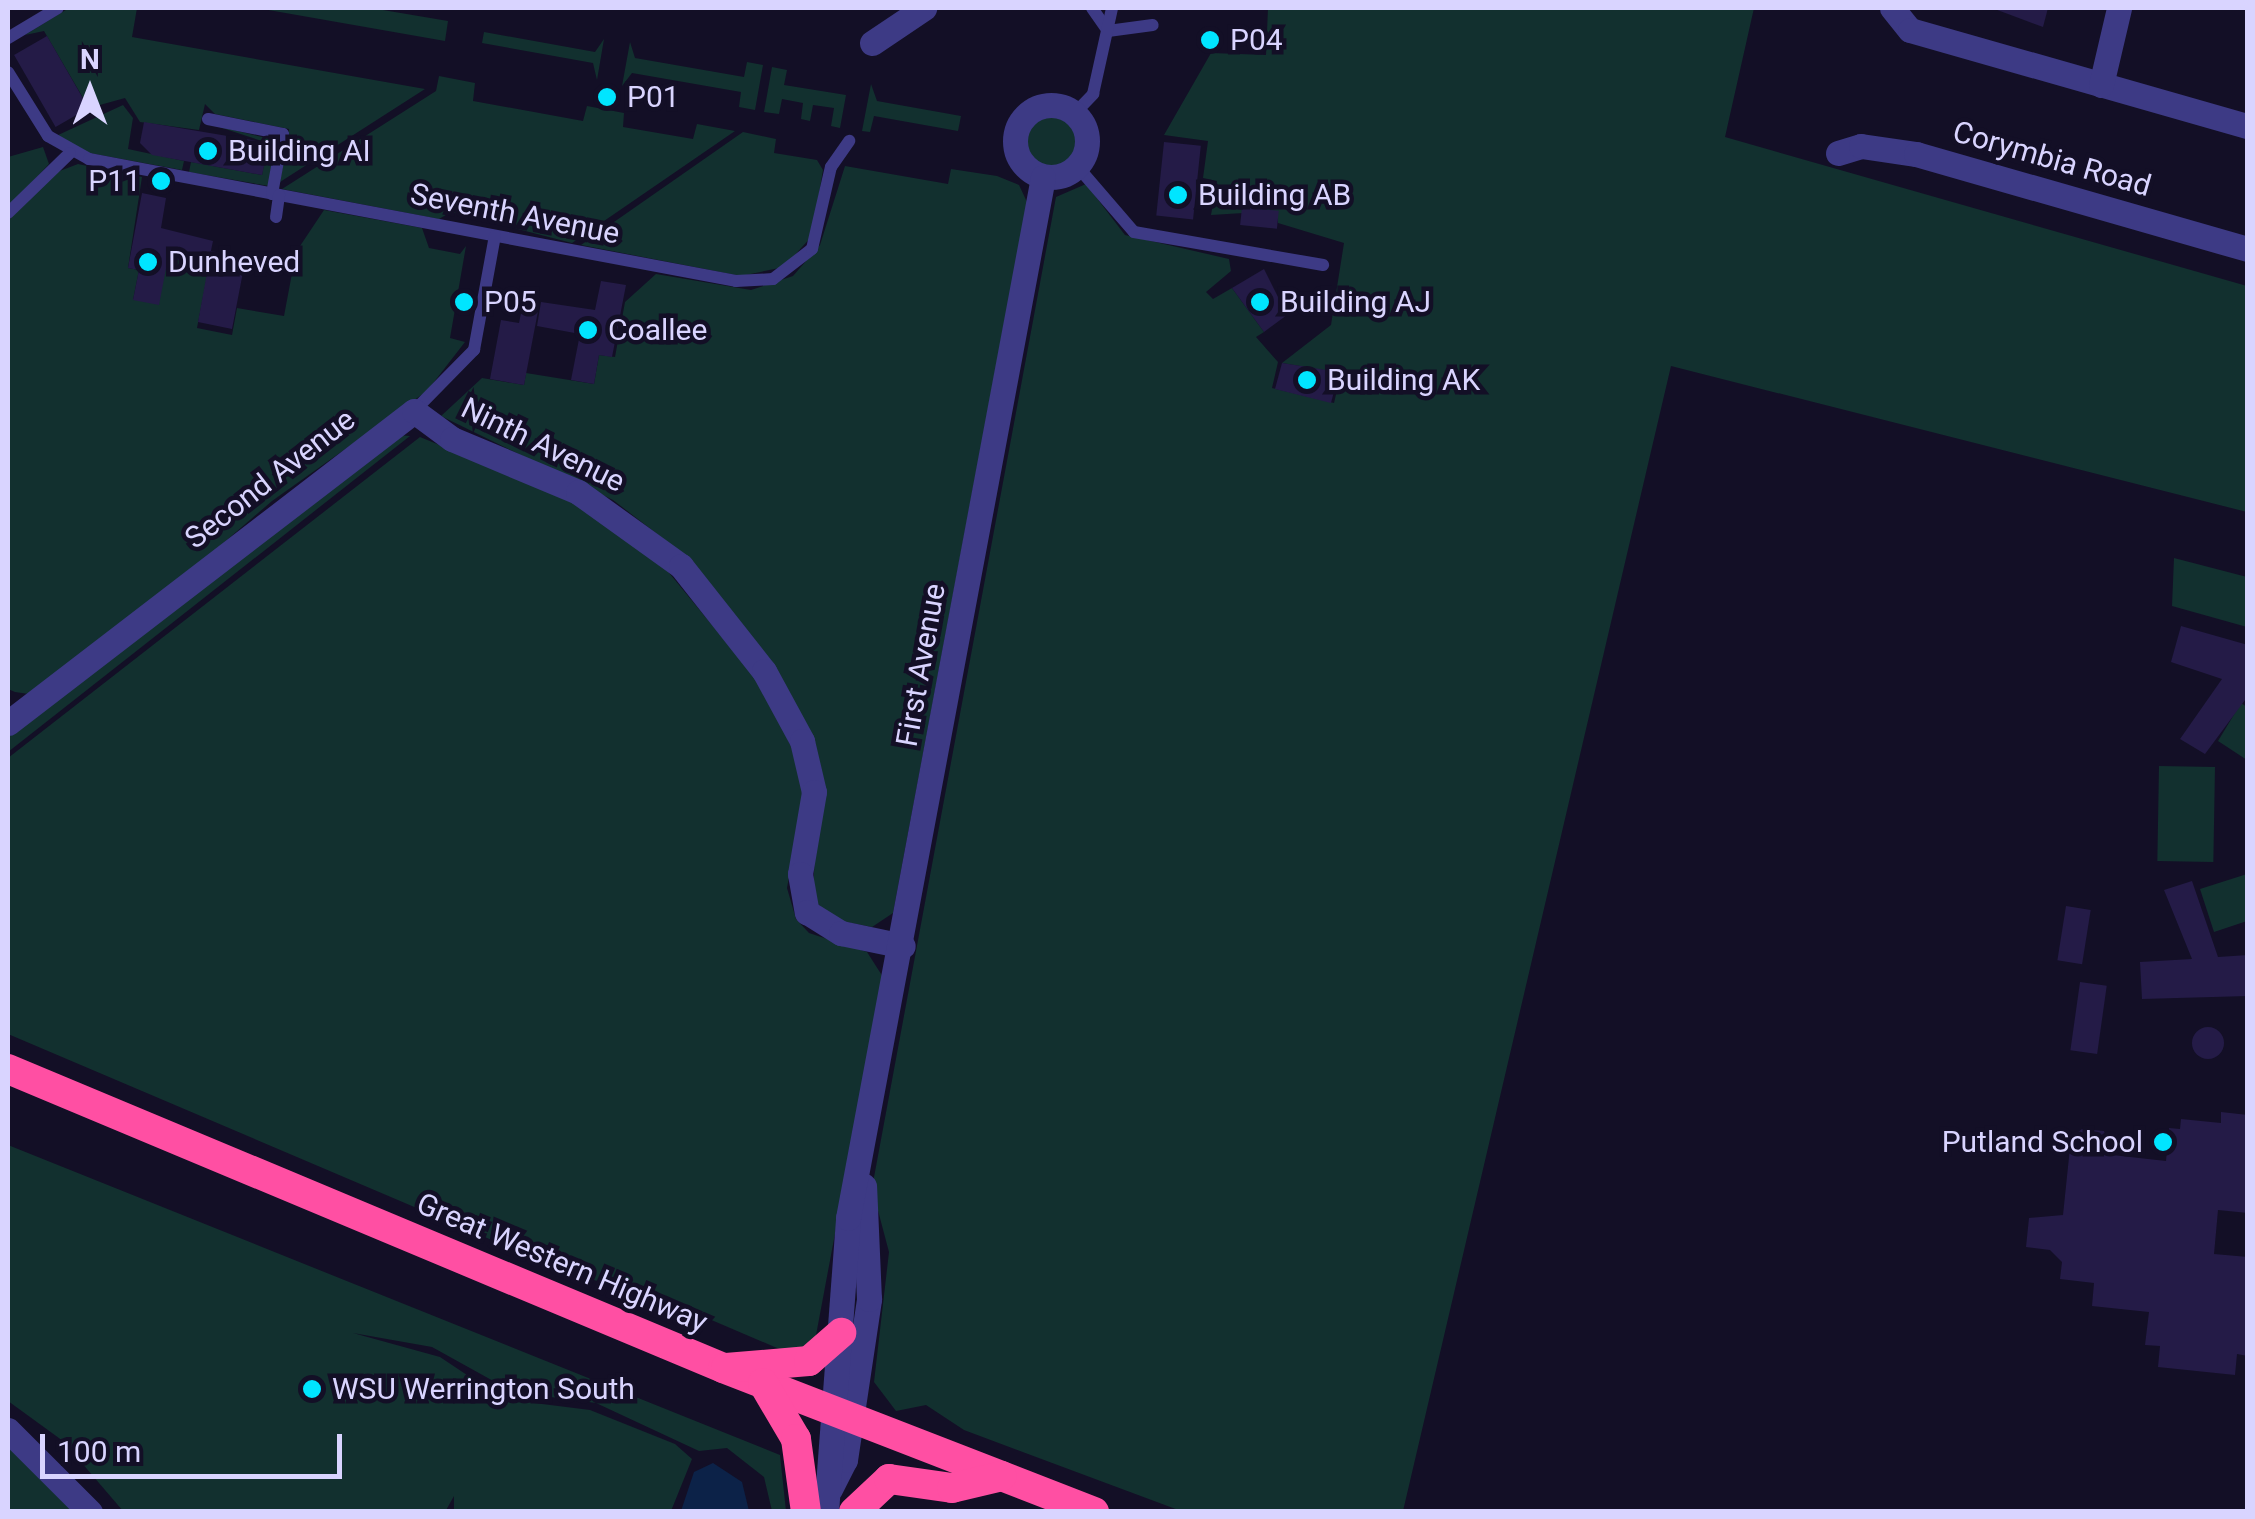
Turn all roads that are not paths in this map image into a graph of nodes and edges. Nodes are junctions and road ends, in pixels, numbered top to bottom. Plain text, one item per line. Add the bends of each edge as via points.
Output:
1 (58, 8) edge
2 (924, 8) edge
3 (1092, 8) edge
4 (1112, 8) edge
5 (1892, 8) edge
6 (2119, 8) edge
7 (1153, 25) dead end
8 (1108, 32) junction
9 (8, 38) edge
10 (872, 43) dead end
11 (8, 72) edge
12 (2101, 85) junction
13 (1074, 114) junction
14 (208, 119) dead end
15 (2248, 126) edge
16 (849, 140) dead end
17 (70, 153) junction
18 (1838, 154) dead end
19 (1077, 166) junction
20 (1043, 177) junction
21 (276, 194) junction
22 (8, 214) edge
23 (276, 217) dead end
24 (495, 236) junction
25 (2248, 249) edge
26 (1323, 265) dead end
27 (414, 411) junction
28 (8, 722) edge
29 (902, 946) junction
30 (8, 1069) edge
31 (863, 1164) junction
32 (841, 1333) junction
33 (723, 1368) junction
34 (763, 1384) junction
35 (842, 1415) junction
36 (8, 1430) edge
37 (1002, 1476) junction
38 (828, 1500) edge
39 (90, 1512) edge
40 (806, 1512) edge
41 (854, 1512) edge
42 (1094, 1512) edge

1 - 9 lane
2 - 10 street
3 - 8 lane
4 - 8 lane
5 - 12 street via 1910,30
6 - 12 street
7 - 8 lane
8 - 13 lane via 1093,94
11 - 17 lane via 48,136
12 - 15 street
13 - 19 street via 1087,140
13 - 20 street via 1044,106 1018,125 1018,158
14 - 21 lane via 283,134
16 - 24 lane, Seventh Avenue via 831,167 812,249 774,279 736,281
17 - 21 lane, Seventh Avenue
17 - 22 lane
18 - 25 street, Corymbia Road via 1861,146 1916,154
19 - 20 street
19 - 26 lane via 1134,232
20 - 29 street, First Avenue
21 - 23 lane
21 - 24 lane, Seventh Avenue
24 - 27 lane, Second Avenue via 474,350
27 - 28 street, Second Avenue
27 - 29 street, Ninth Avenue via 481,453 578,492 681,566 764,671 802,742 814,792 800,874 807,912 841,933
29 - 31 street, First Avenue
30 - 33 highway, Great Western Highway
31 - 32 street, First Avenue via 848,1218
31 - 35 street, First Avenue via 869,1298
32 - 33 highway via 809,1361
32 - 35 street, First Avenue
33 - 34 highway, Great Western Highway
34 - 35 highway, Great Western Highway
34 - 40 highway via 796,1439
35 - 37 highway, Great Western Highway
35 - 38 street, First Avenue
36 - 39 street
37 - 41 highway via 952,1488 889,1479
37 - 42 highway, Great Western Highway

